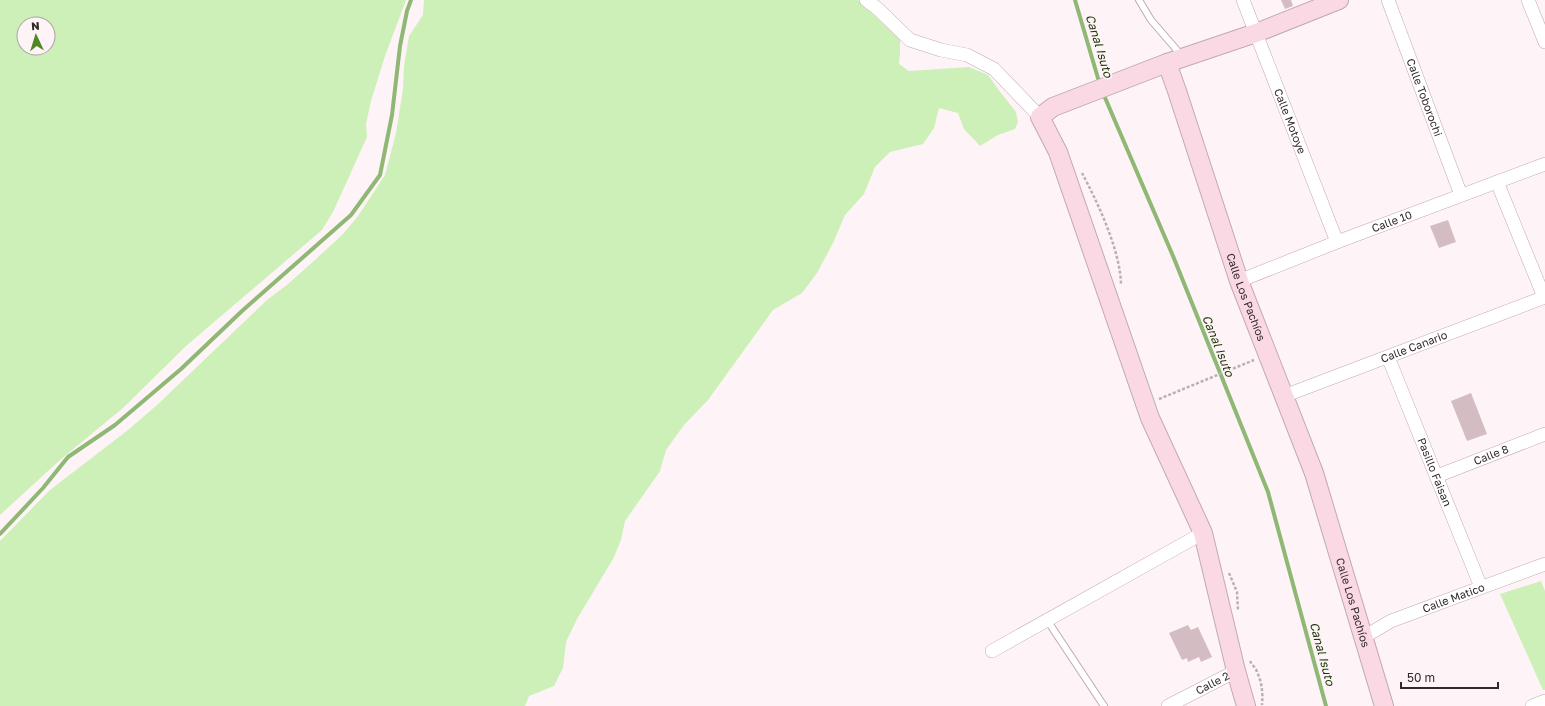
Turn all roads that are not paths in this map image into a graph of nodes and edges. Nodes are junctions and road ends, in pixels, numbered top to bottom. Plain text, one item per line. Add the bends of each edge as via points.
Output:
1 (866, 0) edge
2 (1139, 0) edge
3 (1243, 0) edge
4 (1340, 0) edge
5 (1388, 0) edge
6 (1528, 0) edge
7 (1256, 33) junction
8 (1545, 42) edge
9 (1175, 60) junction
10 (1046, 112) junction
11 (1545, 164) edge
12 (1497, 182) junction
13 (1461, 195) junction
14 (1337, 242) junction
15 (1239, 281) junction
16 (1544, 297) edge
17 (1388, 357) junction
18 (1284, 396) junction
19 (1545, 434) edge
20 (1437, 476) junction
21 (1203, 533) junction
22 (1545, 564) edge
23 (1481, 587) junction
24 (1047, 620) junction
25 (1364, 636) junction
26 (992, 651) dead end
27 (1236, 671) junction
28 (1545, 701) edge
29 (1104, 706) edge
30 (1168, 706) edge
31 (1246, 706) edge
32 (1384, 706) edge
33 (1533, 706) edge

1 - 10 street via 910,40 967,55 994,69
2 - 9 lane
3 - 7 street, Calle Motoye
4 - 7 street
5 - 13 street, Calle Toborochi
6 - 8 street
7 - 9 street
7 - 14 street, Calle Motoye
9 - 10 street
9 - 15 street, Calle Los Pachíos via 1178,91
10 - 21 street via 1150,418
11 - 12 street, Calle 10
12 - 13 street, Calle 10
12 - 16 street
13 - 14 street, Calle 10
14 - 15 street, Calle 10
15 - 18 street, Calle Los Pachíos
16 - 17 street, Calle Canario
17 - 18 street, Calle Canario
17 - 20 street, Pasillo Faisan
18 - 25 street, Calle Los Pachíos via 1314,473
19 - 20 street, Calle 8
20 - 23 street, Pasillo Faisan
21 - 24 street
21 - 27 street
22 - 23 street, Calle Matico
23 - 25 street, Calle Matico via 1391,621
24 - 26 street
24 - 29 lane
25 - 32 street, Calle Los Pachíos
27 - 30 street, Calle 2
27 - 31 street
28 - 33 street

